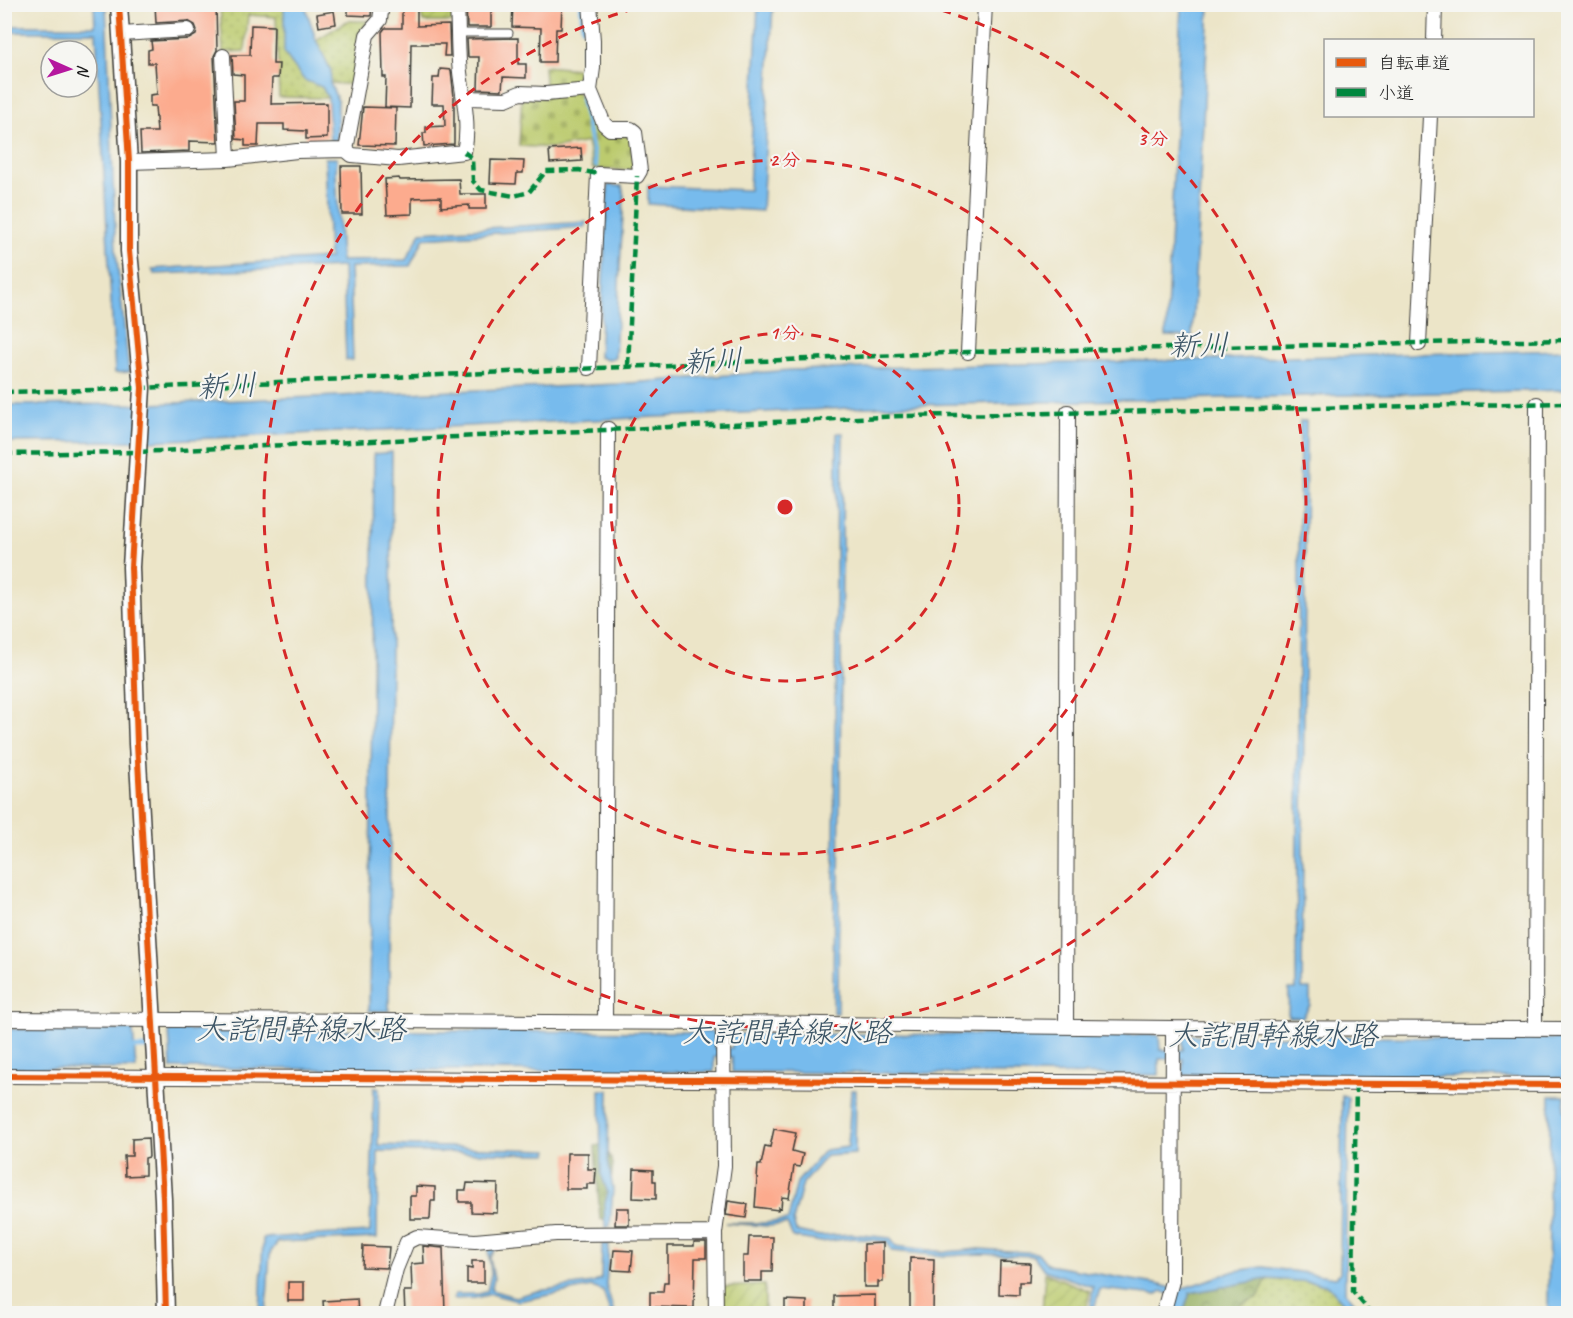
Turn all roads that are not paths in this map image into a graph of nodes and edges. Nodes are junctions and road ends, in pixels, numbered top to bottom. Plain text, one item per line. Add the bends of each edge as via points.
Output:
1 (118, 4) edge
2 (382, 4) edge
3 (457, 4) edge
4 (590, 4) edge
5 (985, 4) edge
6 (1435, 4) edge
7 (188, 30) dead end
8 (459, 33) junction
9 (508, 33) dead end
10 (121, 34) junction
11 (1434, 39) edge
12 (223, 56) dead end
13 (590, 90) junction
14 (465, 98) junction
15 (1430, 117) edge
16 (346, 150) junction
17 (228, 159) junction
18 (129, 162) junction
19 (1419, 344) dead end
20 (968, 352) dead end
21 (589, 368) dead end
22 (1537, 404) dead end
23 (1068, 412) dead end
24 (609, 429) dead end
25 (4, 1019) edge
26 (152, 1020) junction
27 (605, 1022) junction
28 (723, 1023) junction
29 (1066, 1026) junction
30 (1173, 1028) junction
31 (1535, 1029) junction
32 (1569, 1029) edge
33 (4, 1076) edge
34 (155, 1077) junction
35 (724, 1080) junction
36 (1173, 1082) junction
37 (1569, 1086) edge
38 (715, 1233) junction
39 (1164, 1307) edge
40 (166, 1314) edge
41 (385, 1314) edge
42 (716, 1314) edge

1 - 10 street
2 - 16 street via 380,20 367,35
3 - 8 street
4 - 13 street
5 - 20 street
6 - 11 street
7 - 10 street
8 - 9 lane
8 - 14 street
10 - 18 street
12 - 17 street
13 - 14 street via 520,93 506,99
13 - 21 street via 603,124 610,129 635,132 640,171 637,176 598,174
14 - 16 street via 464,152 398,159
15 - 19 street
16 - 17 street
17 - 18 street
18 - 26 street via 129,251 142,388 131,567
22 - 31 street
23 - 29 street
24 - 27 street
25 - 26 street
26 - 27 street
26 - 34 street
27 - 28 street
28 - 29 street
28 - 35 street
29 - 30 street
30 - 31 street
30 - 36 street
31 - 32 street
33 - 34 street
34 - 35 street
34 - 40 street
35 - 36 street
35 - 38 street via 724,1166
36 - 37 street
36 - 39 street via 1172,1281
38 - 41 street via 556,1234 475,1241 417,1237 407,1242
38 - 42 street

